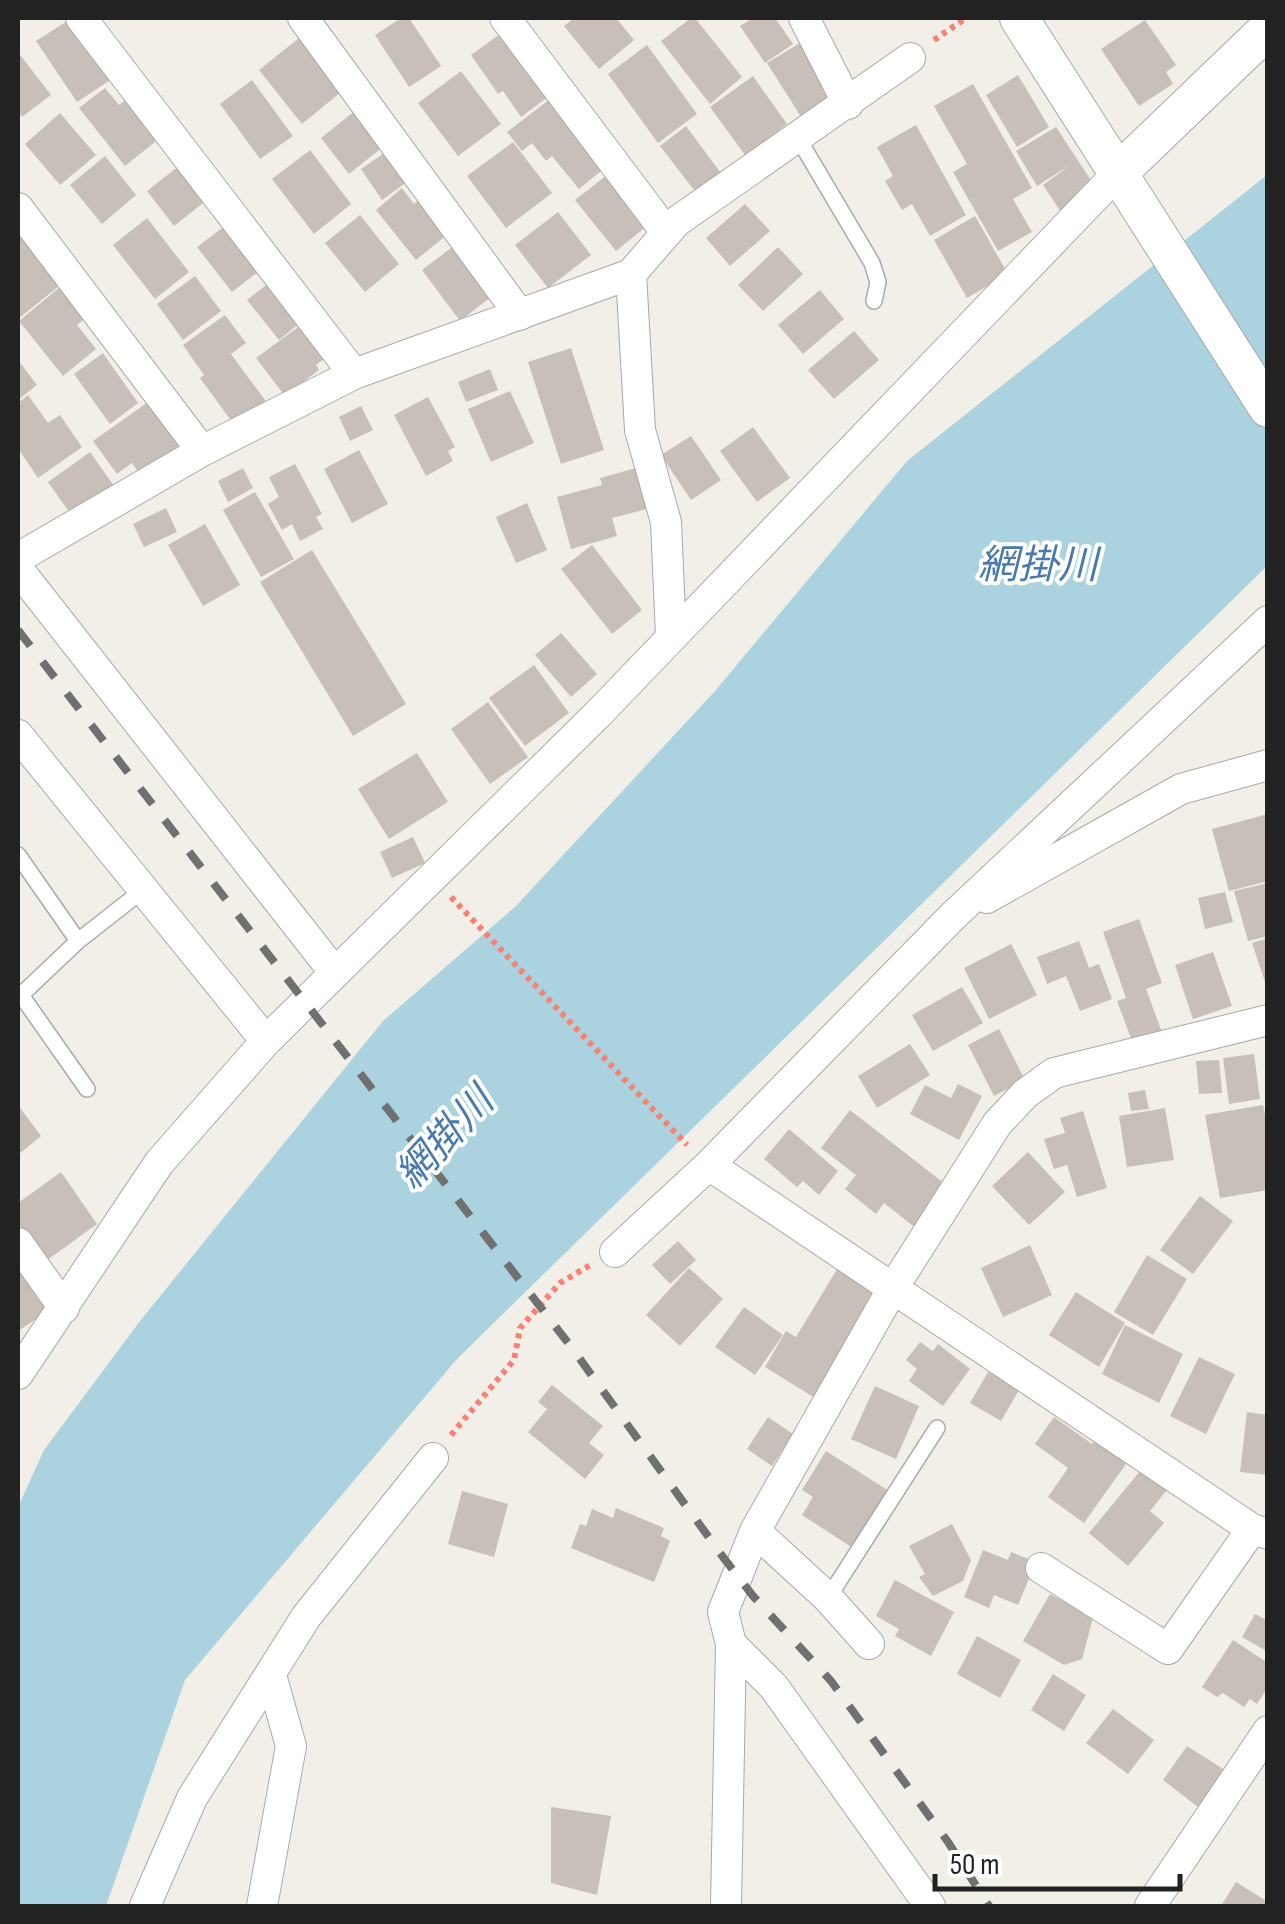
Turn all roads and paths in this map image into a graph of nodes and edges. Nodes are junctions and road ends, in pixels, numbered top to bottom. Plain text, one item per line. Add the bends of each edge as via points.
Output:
1 (82, 18) edge
2 (303, 18) edge
3 (505, 18) edge
4 (804, 18) edge
5 (966, 18) edge
6 (1019, 18) edge
7 (1268, 29) edge
8 (910, 58) joint
9 (848, 104) junction
10 (798, 138) junction
11 (1122, 183) junction
12 (18, 208) edge
13 (666, 232) junction
14 (631, 274) junction
15 (874, 302) dead end
16 (520, 314) junction
17 (354, 374) junction
18 (1268, 408) edge
19 (202, 450) junction
20 (18, 558) edge
21 (18, 570) edge
22 (1268, 621) edge
23 (671, 636) junction
24 (18, 735) edge
25 (1268, 765) edge
26 (18, 855) edge
27 (143, 890) junction
28 (459, 905) dead end
29 (953, 916) junction
30 (78, 941) junction
31 (335, 973) junction
32 (19, 993) edge
33 (1268, 1020) edge
34 (266, 1041) junction
35 (87, 1089) dead end
36 (703, 1160) junction
37 (18, 1243) edge
38 (615, 1252) dead end
39 (560, 1283) dead end
40 (893, 1288) junction
41 (64, 1308) junction
42 (18, 1374) edge
43 (937, 1428) dead end
44 (433, 1458) joint
45 (755, 1531) junction
46 (1260, 1532) edge
47 (1041, 1568) dead end
48 (828, 1598) junction
49 (731, 1644) junction
50 (868, 1644) dead end
51 (272, 1675) junction
52 (1268, 1731) edge
53 (146, 1906) edge
54 (262, 1906) edge
55 (726, 1906) edge
56 (930, 1906) edge
57 (1150, 1906) edge

1 - 17 street
2 - 16 street
3 - 13 street
4 - 9 street
5 - 8 path
6 - 11 street
7 - 11 street
8 - 9 street
9 - 10 street
10 - 13 street
10 - 15 lane via 872,263 878,282
11 - 18 street
11 - 23 street
12 - 19 street
13 - 14 street
14 - 16 street
14 - 23 street via 640,430 666,522
16 - 17 street
17 - 19 street
19 - 20 street
21 - 31 street
22 - 29 street
23 - 31 street
24 - 27 street
25 - 29 street via 1181,789
26 - 30 lane
27 - 30 lane
27 - 34 street
28 - 36 path
29 - 36 street
30 - 32 lane
31 - 34 street
32 - 35 lane
33 - 40 street via 1054,1073 997,1124
34 - 41 street via 159,1163
36 - 38 street
36 - 40 street
37 - 41 street
39 - 44 path via 520,1328 514,1360
40 - 45 street
40 - 46 street
41 - 42 street
43 - 48 lane
44 - 51 street via 306,1616
45 - 48 street
45 - 49 street via 723,1612
46 - 47 street via 1168,1648
48 - 50 street
49 - 55 street
49 - 56 street via 774,1686
51 - 53 street via 192,1798
51 - 54 street via 290,1746
52 - 57 street

